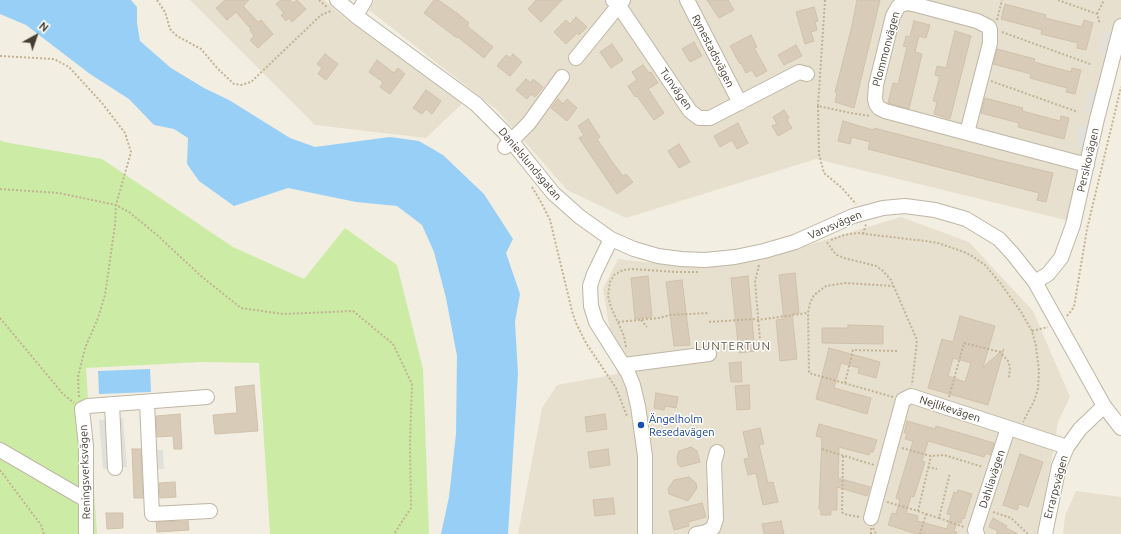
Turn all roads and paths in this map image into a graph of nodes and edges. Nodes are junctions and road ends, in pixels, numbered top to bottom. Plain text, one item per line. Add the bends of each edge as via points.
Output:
1 (157, 0) edge
2 (319, 0) edge
3 (337, 0) edge
4 (365, 0) edge
5 (687, 0) edge
6 (825, 0) edge
7 (1002, 0) edge
8 (1058, 0) edge
9 (1104, 0) edge
10 (618, 2) edge
11 (1098, 14) junction
12 (356, 16) junction
13 (1100, 24) dead end
14 (1121, 26) edge
15 (993, 30) junction
16 (0, 56) edge
17 (576, 58) dead end
18 (1090, 64) dead end
19 (807, 74) dead end
20 (562, 76) dead end
21 (980, 78) junction
22 (1121, 87) edge
23 (740, 103) junction
24 (818, 106) junction
25 (884, 111) junction
26 (1078, 112) dead end
27 (967, 133) junction
28 (508, 144) junction
29 (1088, 165) junction
30 (531, 186) dead end
31 (0, 189) edge
32 (116, 205) junction
33 (861, 214) junction
34 (863, 234) junction
35 (611, 238) junction
36 (827, 242) junction
37 (820, 245) dead end
38 (765, 263) dead end
39 (759, 265) junction
40 (755, 266) dead end
41 (702, 272) dead end
42 (1036, 282) junction
43 (894, 286) junction
44 (708, 313) dead end
45 (808, 313) junction
46 (0, 318) edge
47 (641, 320) junction
48 (758, 320) junction
49 (1064, 320) dead end
50 (618, 322) junction
51 (709, 322) dead end
52 (647, 327) dead end
53 (1048, 327) dead end
54 (1032, 331) junction
55 (760, 340) dead end
56 (897, 352) dead end
57 (709, 354) dead end
58 (624, 365) junction
59 (1010, 378) dead end
60 (845, 383) junction
61 (207, 397) dead end
62 (907, 398) junction
63 (146, 402) junction
64 (112, 404) junction
65 (1104, 406) junction
66 (946, 408) junction
67 (82, 409) junction
68 (627, 417) dead end
69 (1121, 428) edge
70 (1013, 430) junction
71 (891, 445) junction
72 (1067, 447) junction
73 (822, 449) dead end
74 (0, 450) edge
75 (717, 452) dead end
76 (844, 456) junction
77 (931, 456) junction
78 (928, 467) junction
79 (115, 468) dead end
80 (884, 469) junction
81 (0, 470) edge
82 (938, 470) dead end
83 (995, 470) junction
84 (950, 473) dead end
85 (876, 499) junction
86 (86, 500) junction
87 (982, 508) junction
88 (210, 511) dead end
89 (918, 511) junction
90 (926, 514) junction
91 (871, 518) joint
92 (939, 518) dead end
93 (976, 533) edge
94 (44, 534) edge
95 (86, 534) edge
96 (394, 534) edge
97 (645, 534) edge
98 (696, 534) edge
99 (920, 534) edge
100 (1028, 534) edge
101 (1045, 534) edge

1 - 2 path via 165,12 170,29 201,50 234,84 241,85 251,82 321,15 332,10
3 - 12 street, Danielslundsgatan
4 - 12 street
5 - 23 street, Rynestadsvägen
6 - 24 path
7 - 15 path
8 - 11 path
9 - 11 path
10 - 17 street
10 - 23 street, Tunvägen via 693,114 706,119
11 - 13 path
12 - 28 street, Danielslundsgatan via 464,94 486,113
14 - 29 street, Persikovägen
15 - 18 path
15 - 21 street
15 - 25 street, Plommonvägen via 977,21 913,4 900,5 893,16 876,85 876,104
16 - 32 path via 54,58 69,67 102,103 125,133 131,152
19 - 23 street, Tunvägen via 799,72
20 - 28 street via 529,123
21 - 26 path
21 - 27 street
22 - 49 path via 1087,229 1074,307
24 - 25 path via 873,116
24 - 33 path via 818,154 824,173 842,188
25 - 27 street
27 - 29 street
28 - 35 street, Danielslundsgatan via 553,193 580,217
29 - 42 street, Persikovägen via 1073,225 1061,258 1048,274
30 - 68 path via 550,220 576,323 586,343 614,384
31 - 32 path via 59,193
32 - 67 path via 105,295 85,348 78,377 78,394
32 - 96 path via 129,212 157,235 201,276 241,308 283,314 353,311 393,344 412,384 411,508
33 - 34 path via 866,223
33 - 35 street, Varvsvägen via 795,242 735,257 704,260 672,258 634,249
33 - 42 street, Varvsvägen via 905,206 935,210 966,219 999,239
34 - 36 path via 844,235
34 - 54 path via 938,243 972,256 1001,284
35 - 58 street via 590,286 591,306 596,322
36 - 37 path
36 - 43 path via 840,256 879,268
38 - 39 path
39 - 40 path
39 - 48 path via 755,282
41 - 50 path via 632,269 616,274 610,282 608,296
42 - 65 street, Varvsvägen
43 - 45 path via 845,283 826,286 814,295
43 - 62 path via 917,340
44 - 47 path
45 - 48 path
45 - 60 path via 809,373
46 - 67 path via 63,394
47 - 50 path
47 - 52 path
48 - 51 path
48 - 55 path
50 - 58 path via 624,336 628,360
53 - 54 path
54 - 70 path via 1038,360 1038,389 1034,401
56 - 60 path via 853,350
57 - 58 street
58 - 97 street via 633,385 645,456
59 - 66 path via 1008,361 1000,352 964,343
60 - 62 path
61 - 63 street
62 - 66 street, Nejlikevägen
62 - 71 street, Nejlikevägen
63 - 64 street
63 - 88 street via 152,514
64 - 67 street
64 - 79 street
65 - 69 street, Varvsvägen
65 - 72 street, Errarpsvägen via 1080,429
66 - 70 street, Nejlikevägen
67 - 86 street, Reningsverksvägen via 86,446
70 - 72 street, Nejlikevägen
70 - 83 street, Dahliavägen
71 - 77 path
71 - 80 street, Nejlikevägen
72 - 101 street, Errarpsvägen via 1059,466
73 - 76 path
74 - 86 street
75 - 98 street via 714,463 716,519 713,528
76 - 80 path
76 - 91 path via 842,512
77 - 78 path
77 - 83 path via 944,455
78 - 82 path
78 - 89 path
80 - 85 street, Nejlikevägen
81 - 94 path via 41,525
83 - 87 street, Dahliavägen
84 - 90 path via 939,518
85 - 89 path
85 - 91 street, Nejlikevägen
86 - 95 street, Reningsverksvägen
87 - 93 street, Dahliavägen
87 - 100 path via 1011,518
89 - 90 path
90 - 99 path
92 - 93 path

